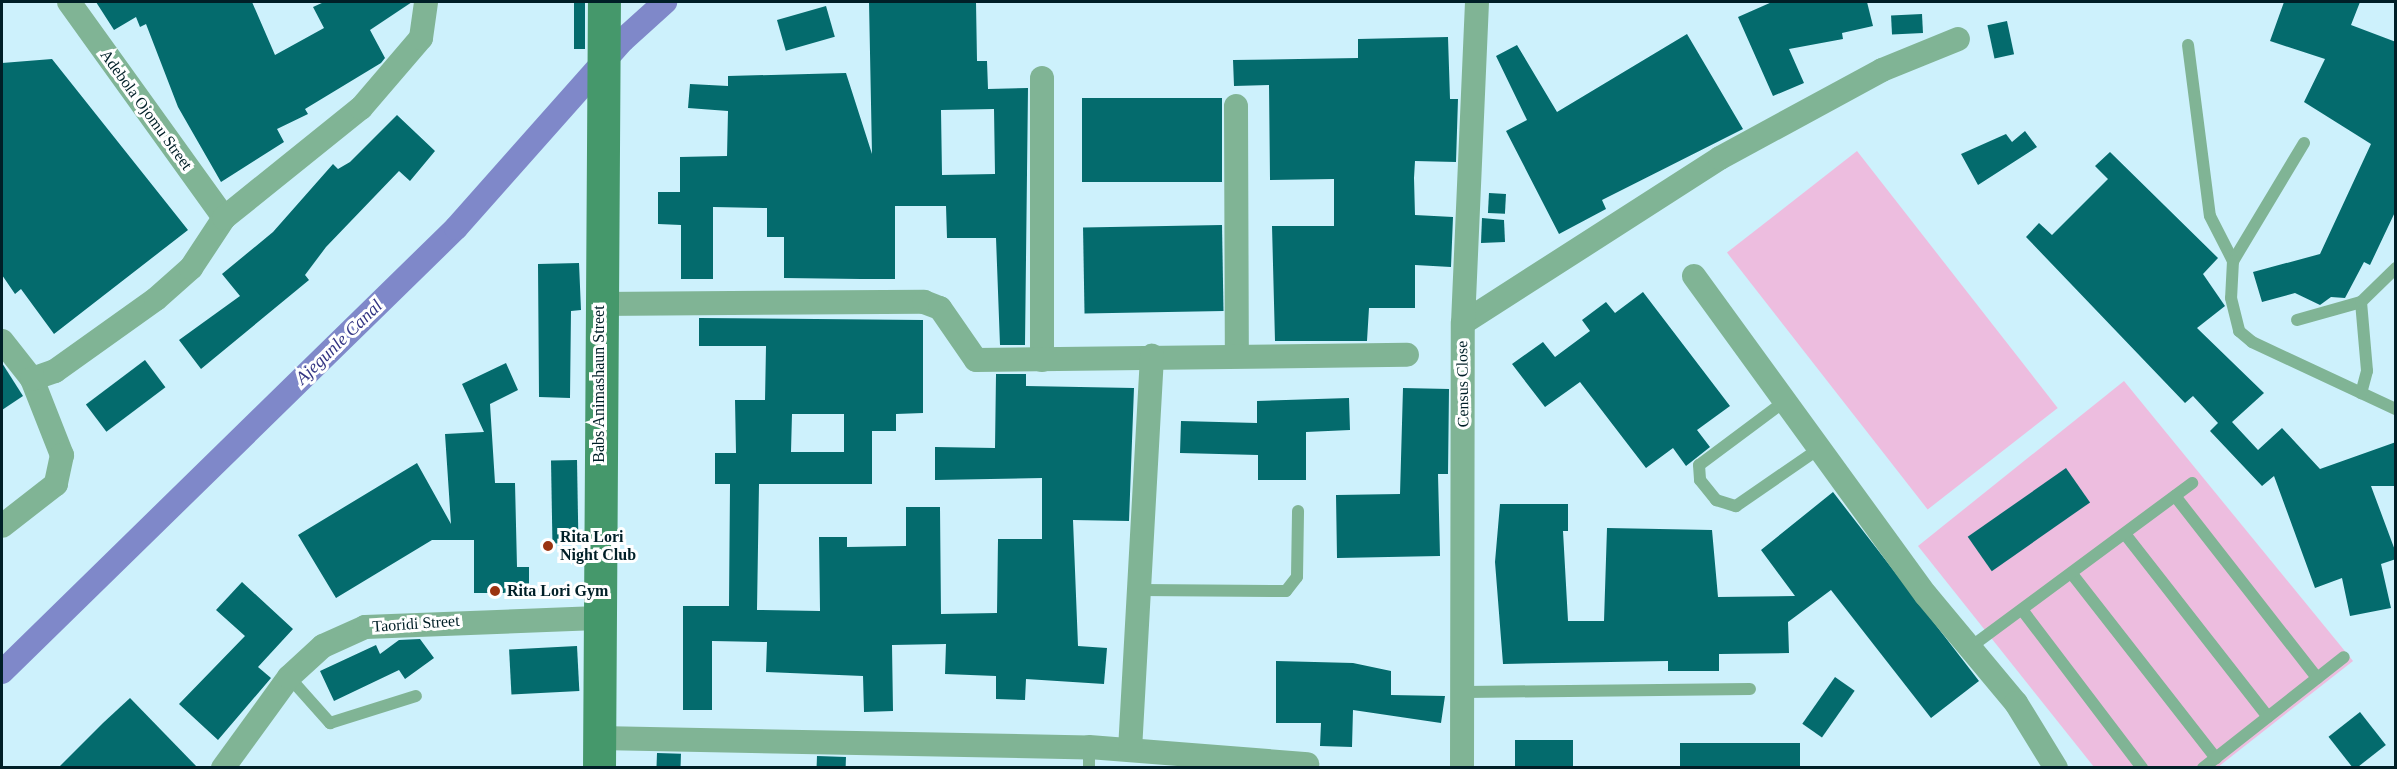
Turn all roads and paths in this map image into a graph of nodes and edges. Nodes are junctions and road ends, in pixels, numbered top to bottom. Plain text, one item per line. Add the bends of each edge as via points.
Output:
1 (69, 2) edge
2 (426, 2) edge
3 (604, 2) edge
4 (1477, 2) edge
5 (1958, 39) dead end
6 (2188, 45) dead end
7 (1042, 78) dead end
8 (1236, 106) dead end
9 (2304, 143) dead end
10 (224, 218) junction
11 (2233, 261) junction
12 (2396, 268) edge
13 (1694, 276) dead end
14 (2361, 302) junction
15 (599, 304) junction
16 (2297, 320) dead end
17 (1463, 323) junction
18 (2, 341) edge
19 (1407, 355) dead end
20 (1152, 356) junction
21 (1237, 356) junction
22 (1042, 360) junction
23 (32, 379) junction
24 (2361, 393) junction
25 (1785, 401) junction
26 (2396, 409) edge
27 (1820, 448) junction
28 (2192, 483) dead end
29 (2175, 496) junction
30 (1298, 511) dead end
31 (2, 526) edge
32 (2125, 534) junction
33 (2072, 574) junction
34 (1140, 590) junction
35 (2024, 611) junction
36 (598, 618) junction
37 (1972, 646) junction
38 (2344, 657) dead end
39 (289, 677) junction
40 (2318, 678) junction
41 (1750, 689) dead end
42 (1466, 692) junction
43 (417, 696) dead end
44 (2268, 717) junction
45 (1130, 750) junction
46 (599, 753) edge
47 (1089, 757) edge
48 (2216, 758) junction
49 (1308, 764) dead end
50 (223, 768) edge
51 (1462, 768) edge
52 (2056, 768) edge
53 (2142, 768) edge
54 (2203, 768) edge

1 - 10 street, Adebola Ojomu Street
2 - 10 street via 421,38 406,62 313,151
3 - 15 main road, Babs Animashaun Street
4 - 17 street, Census Close
5 - 17 street via 1882,70 1720,158
6 - 11 lane via 2210,216
7 - 22 street
8 - 21 street
9 - 11 lane
10 - 23 street via 191,268 156,299 56,371
11 - 24 lane via 2231,298 2240,331 2252,342
12 - 14 lane
13 - 25 street
14 - 16 lane
14 - 24 lane via 2367,371
15 - 22 street via 924,302 940,308 976,360
15 - 36 main road, Babs Animashaun Street
17 - 42 street, Census Close
18 - 23 street
19 - 21 street
20 - 21 street
20 - 22 street
20 - 34 street
23 - 31 street via 62,455 56,484
24 - 26 lane
25 - 27 street
25 - 27 lane via 1699,465 1700,480 1716,500 1736,506
27 - 37 street via 1926,595
28 - 29 lane
29 - 32 lane
29 - 40 lane
30 - 34 lane via 1297,577 1286,591
32 - 33 lane
32 - 44 lane
33 - 35 lane
33 - 48 lane
34 - 45 street
35 - 37 lane
35 - 53 lane
36 - 39 street, Taoridi Street via 365,627 322,646
36 - 46 main road, Babs Animashaun Street
37 - 52 street
38 - 40 lane
39 - 43 lane via 330,723
39 - 50 street, Taoridi Street
40 - 44 lane
41 - 42 lane
42 - 51 street, Census Close
44 - 48 lane
45 - 47 street
45 - 49 street
46 - 47 street
48 - 54 lane

